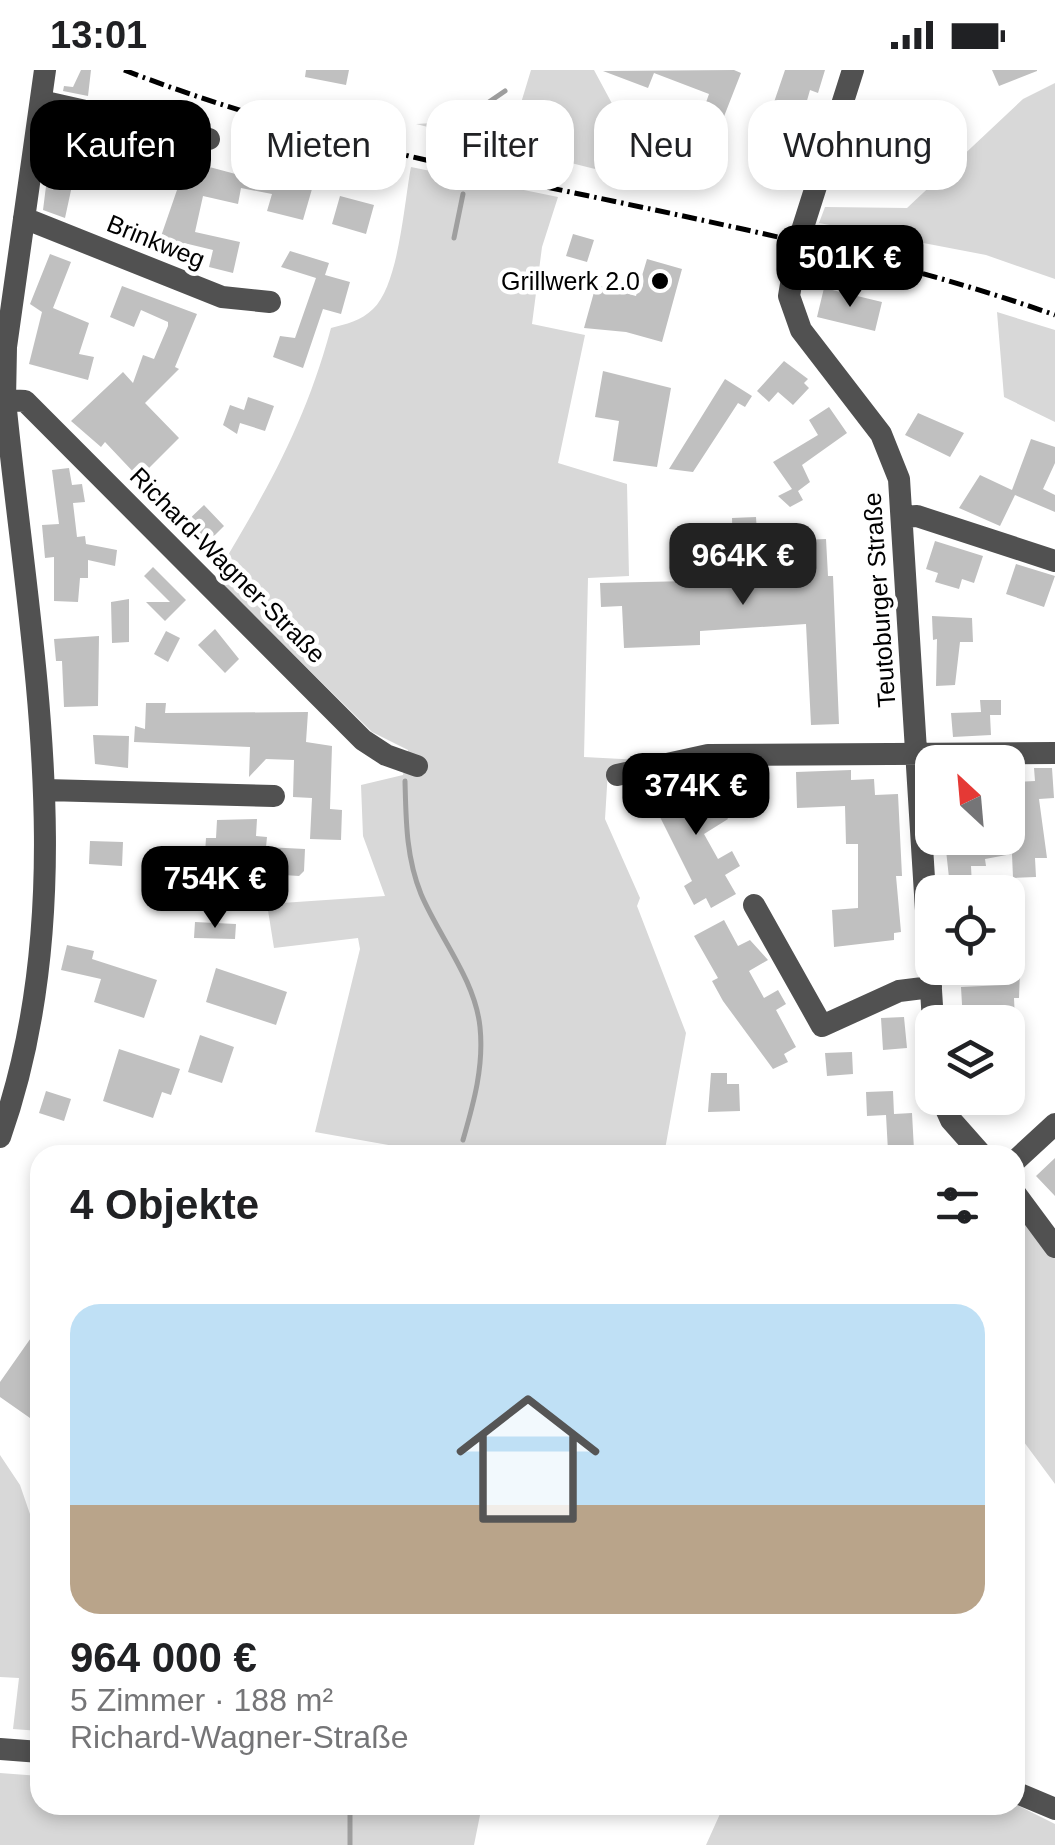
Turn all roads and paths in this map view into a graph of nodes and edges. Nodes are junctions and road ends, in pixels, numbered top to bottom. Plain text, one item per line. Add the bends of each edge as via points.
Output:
1 (45, 70) edge
2 (853, 70) edge
3 (40, 100) edge
4 (30, 174) edge
5 (24, 218) junction
6 (270, 302) dead end
7 (3, 347) edge
8 (5, 400) junction
9 (903, 517) junction
10 (9, 534) edge
11 (1055, 561) edge
12 (917, 745) edge
13 (915, 753) edge
14 (1025, 753) edge
15 (1055, 753) edge
16 (417, 766) dead end
17 (617, 775) dead end
18 (45, 790) junction
19 (274, 796) dead end
20 (923, 855) edge
21 (754, 905) dead end
22 (931, 987) junction
23 (932, 1005) edge
24 (949, 1115) edge
25 (1055, 1124) edge
26 (0, 1137) edge
27 (973, 1145) edge
28 (1025, 1152) edge
29 (1025, 1207) edge
30 (1055, 1247) edge
31 (0, 1749) edge
32 (30, 1751) edge
33 (1025, 1796) edge
34 (1055, 1809) edge

1 - 3 street
2 - 9 street, Teutoburger Straße via 789,278 792,312 881,434
4 - 5 street
5 - 6 street, Brinkweg via 222,297
5 - 7 street
7 - 8 street
8 - 10 street
8 - 16 street, Richard-Wagner-Straße via 25,400 364,740
9 - 11 street
9 - 12 street, Teutoburger Straße
10 - 18 street
13 - 17 street via 708,755
14 - 15 street
18 - 19 street
18 - 26 street via 41,959 18,1085
20 - 22 street, Teutoburger Straße
21 - 22 street via 822,1026 898,991
22 - 23 street, Teutoburger Straße
24 - 27 street
25 - 28 street
29 - 30 street
31 - 32 street
33 - 34 street

